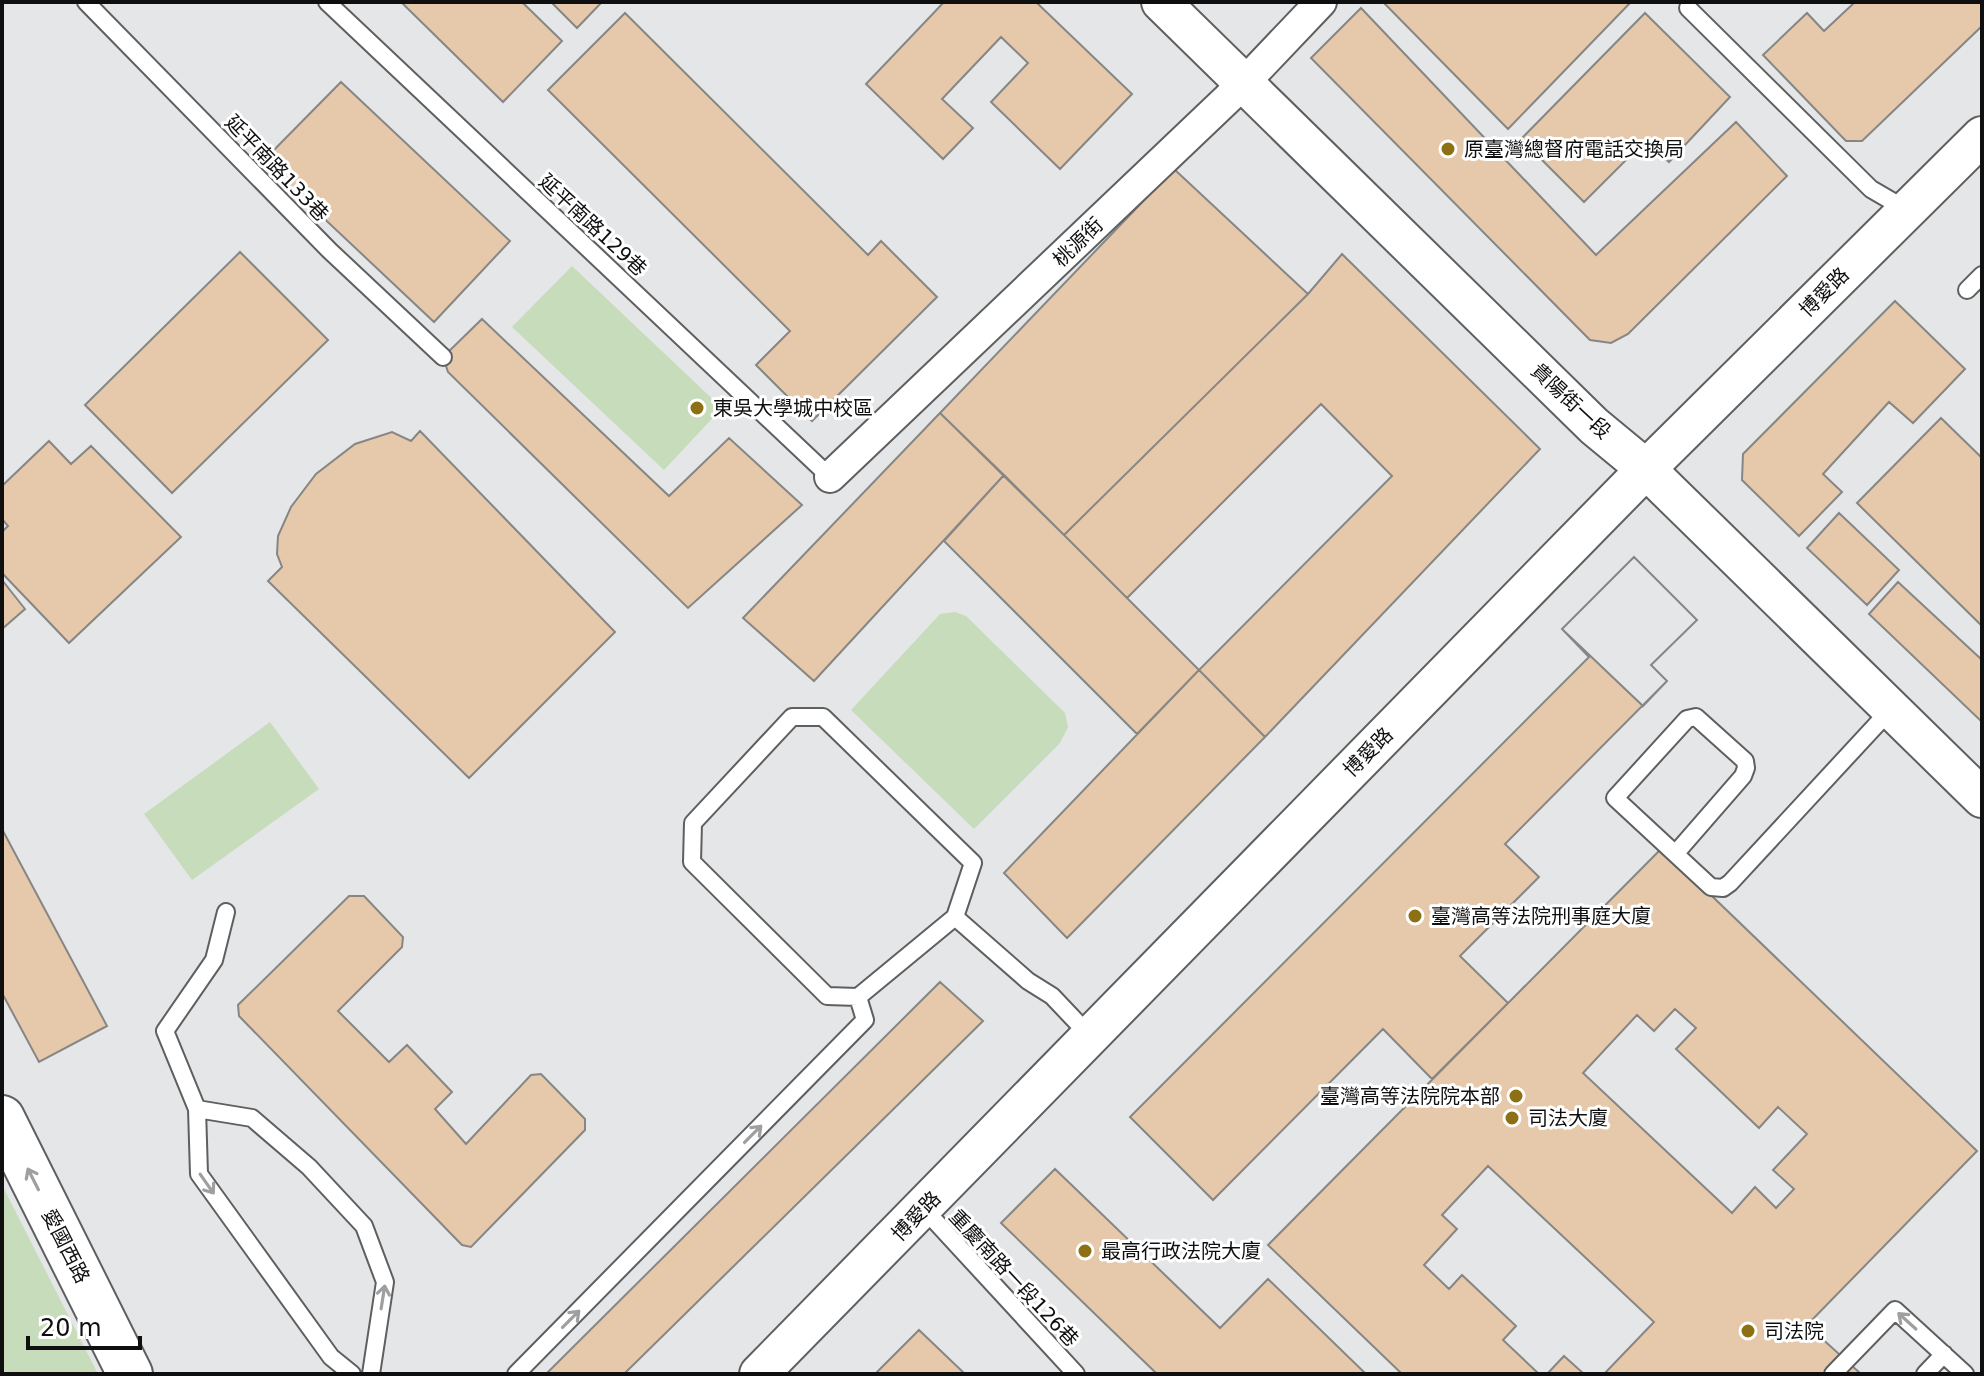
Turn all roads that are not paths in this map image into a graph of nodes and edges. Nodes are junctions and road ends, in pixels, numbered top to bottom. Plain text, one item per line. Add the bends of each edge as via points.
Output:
1 (86, 2) edge
2 (327, 2) edge
3 (1161, 2) edge
4 (1321, 2) edge
5 (1688, 8) dead end
6 (1243, 84) junction
7 (1982, 136) edge
8 (1907, 210) junction
9 (1982, 275) edge
10 (1967, 290) dead end
11 (443, 357) dead end
12 (1646, 469) junction
13 (830, 477) joint
14 (1891, 709) junction
15 (1982, 798) edge
16 (1676, 853) junction
17 (226, 912) dead end
18 (955, 917) junction
19 (858, 997) junction
20 (1089, 1035) junction
21 (197, 1109) junction
22 (2, 1118) edge
23 (924, 1209) junction
24 (1944, 1354) junction
25 (130, 1374) edge
26 (352, 1374) edge
27 (371, 1374) edge
28 (516, 1374) edge
29 (759, 1374) edge
30 (1076, 1374) edge
31 (1833, 1374) edge
32 (1925, 1374) edge
33 (1965, 1374) edge

1 - 11 lane, 延平南路133巷 via 330,251
2 - 13 lane, 延平南路129巷
3 - 6 street, 貴陽街一段
4 - 6 street, 桃源街
5 - 8 lane via 1871,189
6 - 12 street, 貴陽街一段 via 1594,426
6 - 13 street, 桃源街
7 - 8 street, 博愛路
8 - 12 street, 博愛路
9 - 10 lane
12 - 14 street, 貴陽街一段
12 - 20 street, 博愛路
14 - 15 street, 貴陽街一段
14 - 16 lane via 1723,888 1711,887
16 - 16 lane via 1615,798 1687,719 1696,717 1745,761 1746,768
17 - 21 lane via 214,960 165,1031
18 - 19 lane
18 - 19 lane via 973,863 823,717 792,717 693,823 692,862 827,996
18 - 20 lane via 1052,996
28 -> 19 lane via 865,1020
20 - 23 street, 博愛路
21 -> 26 lane via 199,1174 331,1357
27 -> 21 lane via 385,1282 364,1226 309,1167 252,1118
25 -> 22 main road, 愛國西路
23 - 29 street, 博愛路
23 - 30 lane, 重慶南路一段126巷
24 -> 31 lane via 1895,1310
24 - 32 lane
24 - 33 lane

